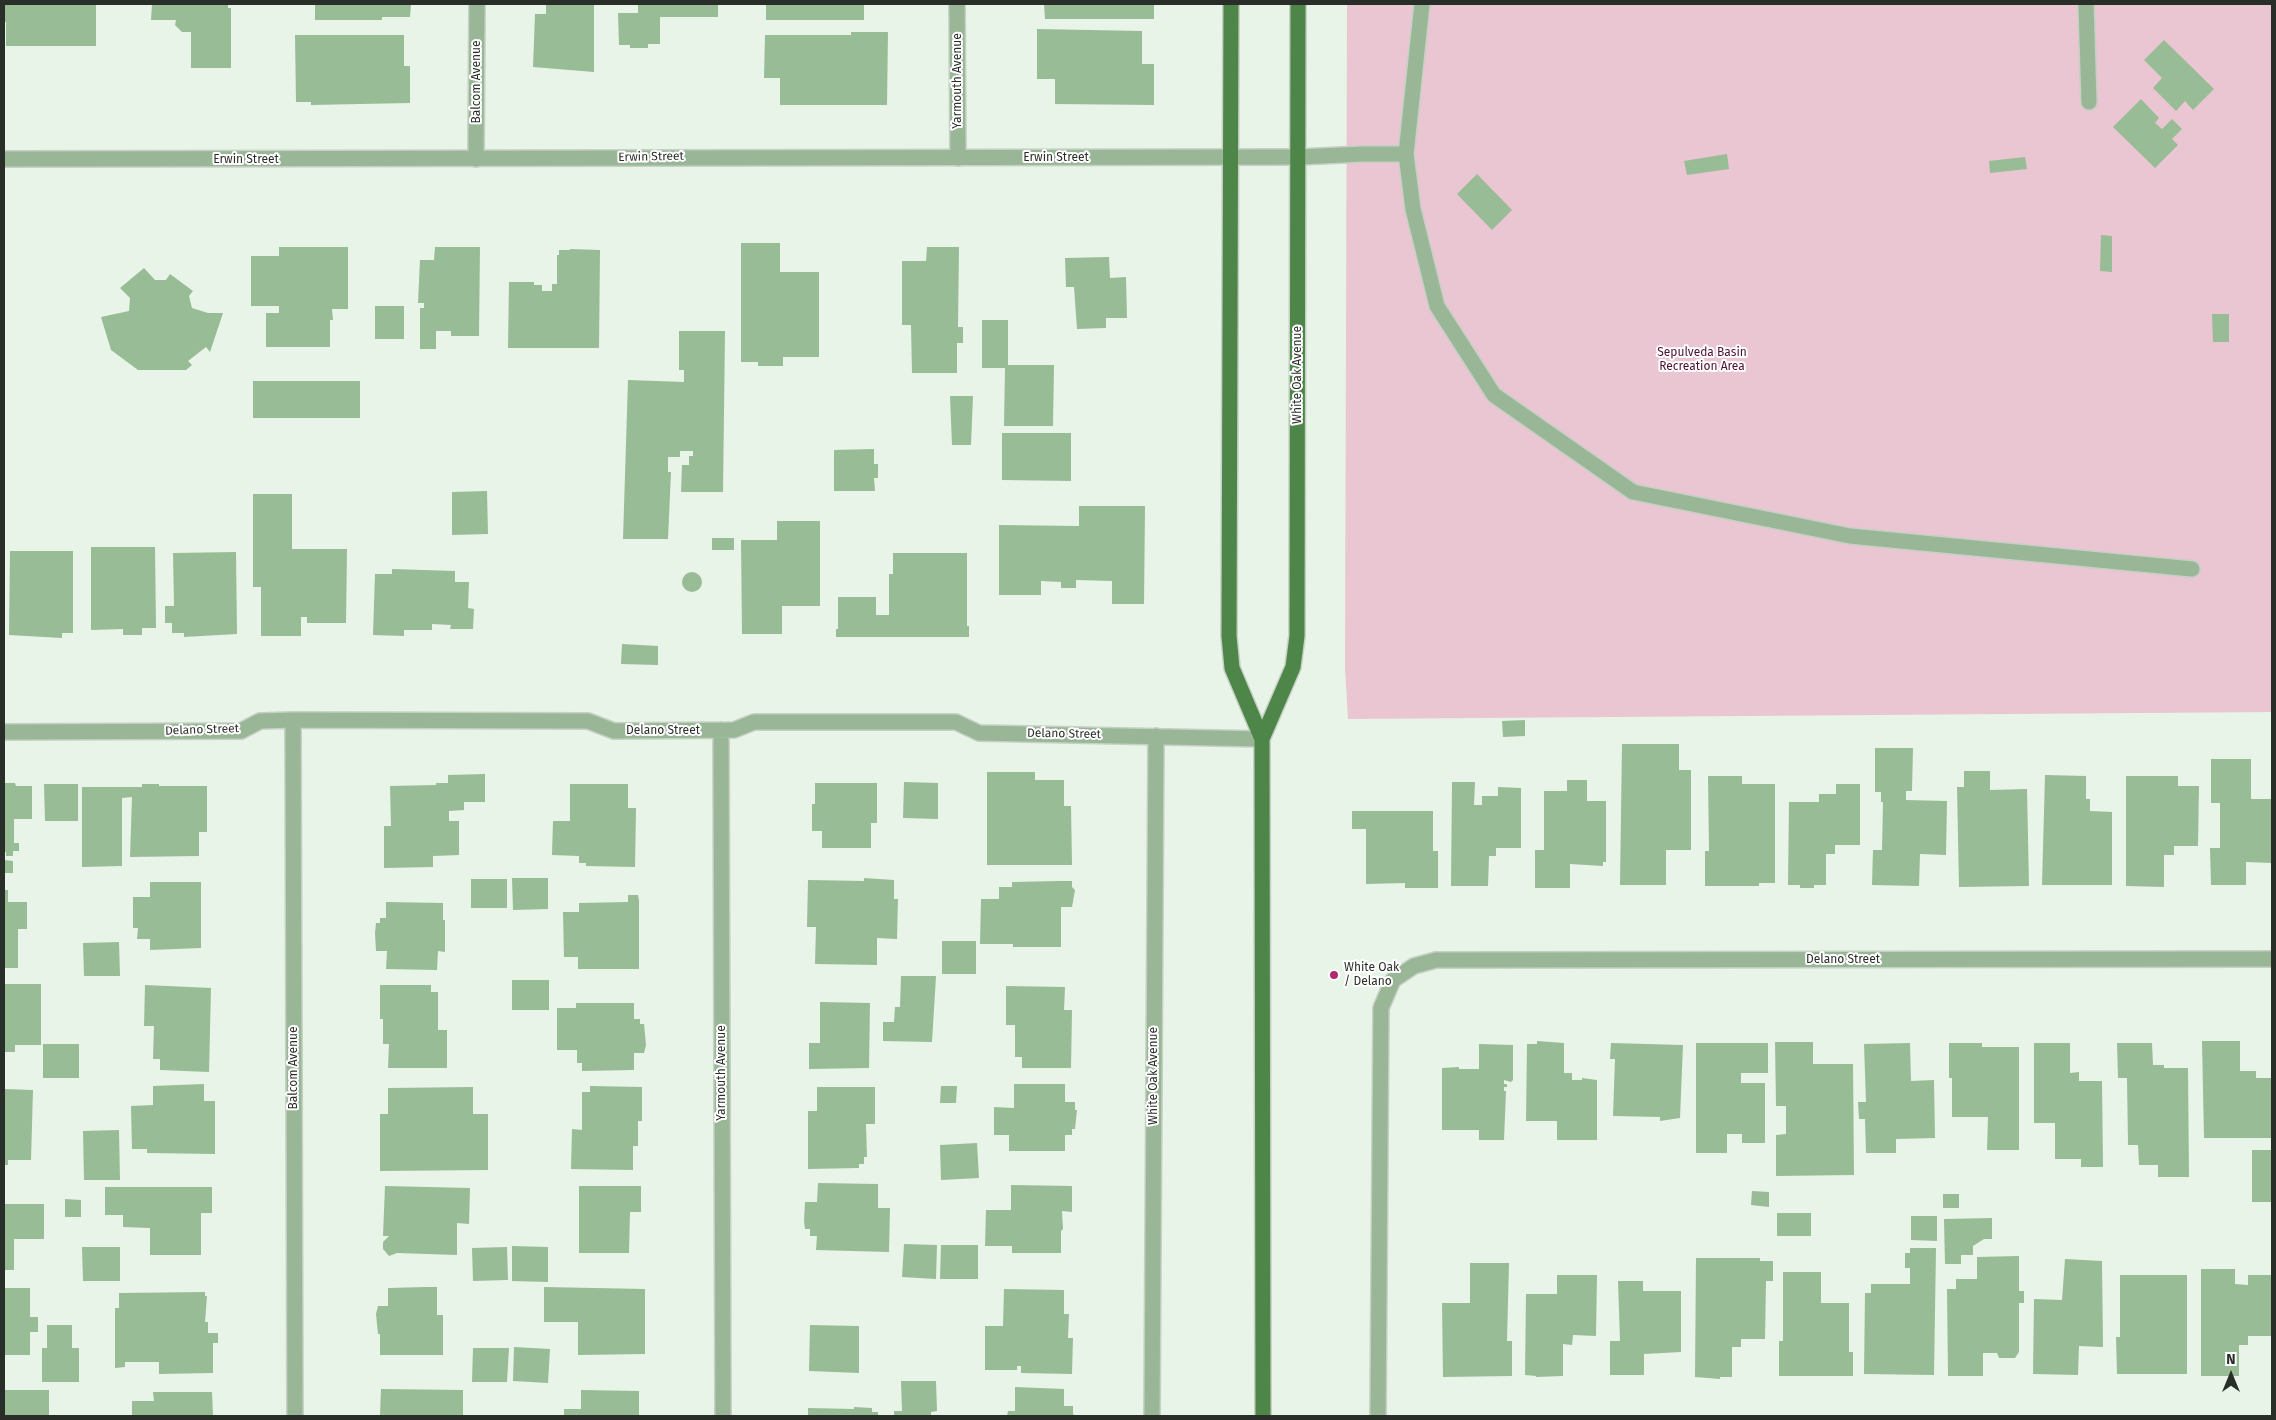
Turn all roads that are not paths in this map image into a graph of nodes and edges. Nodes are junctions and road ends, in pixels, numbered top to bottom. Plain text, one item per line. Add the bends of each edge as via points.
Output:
1 (477, 4) edge
2 (957, 4) edge
3 (1231, 4) edge
4 (1298, 4) edge
5 (1422, 4) edge
6 (2086, 4) edge
7 (2089, 102) dead end
8 (1406, 154) junction
9 (1299, 157) junction
10 (958, 158) junction
11 (1230, 158) junction
12 (4, 159) edge
13 (476, 159) junction
14 (2192, 569) dead end
15 (293, 720) junction
16 (721, 730) junction
17 (4, 732) edge
18 (1156, 736) junction
19 (1262, 739) junction
20 (2272, 959) edge
21 (295, 1416) edge
22 (723, 1416) edge
23 (1152, 1416) edge
24 (1264, 1416) edge
25 (1378, 1416) edge

1 - 13 street, Balcom Avenue
2 - 10 street, Yarmouth Avenue
3 - 11 main road, White Oak Avenue
4 - 9 main road, White Oak Avenue
5 - 8 street
6 - 7 street
8 - 9 street, Erwin Street
8 - 14 street via 1412,208 1437,306 1494,395 1633,492 1850,536
9 - 11 street, Erwin Street
9 - 19 main road, White Oak Avenue via 1297,636 1293,667
10 - 11 street, Erwin Street
10 - 13 street, Erwin Street
11 - 19 main road, White Oak Avenue via 1229,636 1232,668
12 - 13 street, Erwin Street
15 - 16 street, Delano Street via 588,721 614,731
15 - 17 street, Delano Street via 260,721 241,731
15 - 21 street, Balcom Avenue
16 - 18 street, Delano Street via 734,730 754,722 956,722 979,733
16 - 22 street, Yarmouth Avenue
18 - 19 street, Delano Street
18 - 23 street, White Oak Avenue
19 - 24 main road, White Oak Avenue
20 - 25 street, Delano Street via 1436,960 1414,966 1393,980 1381,1008

